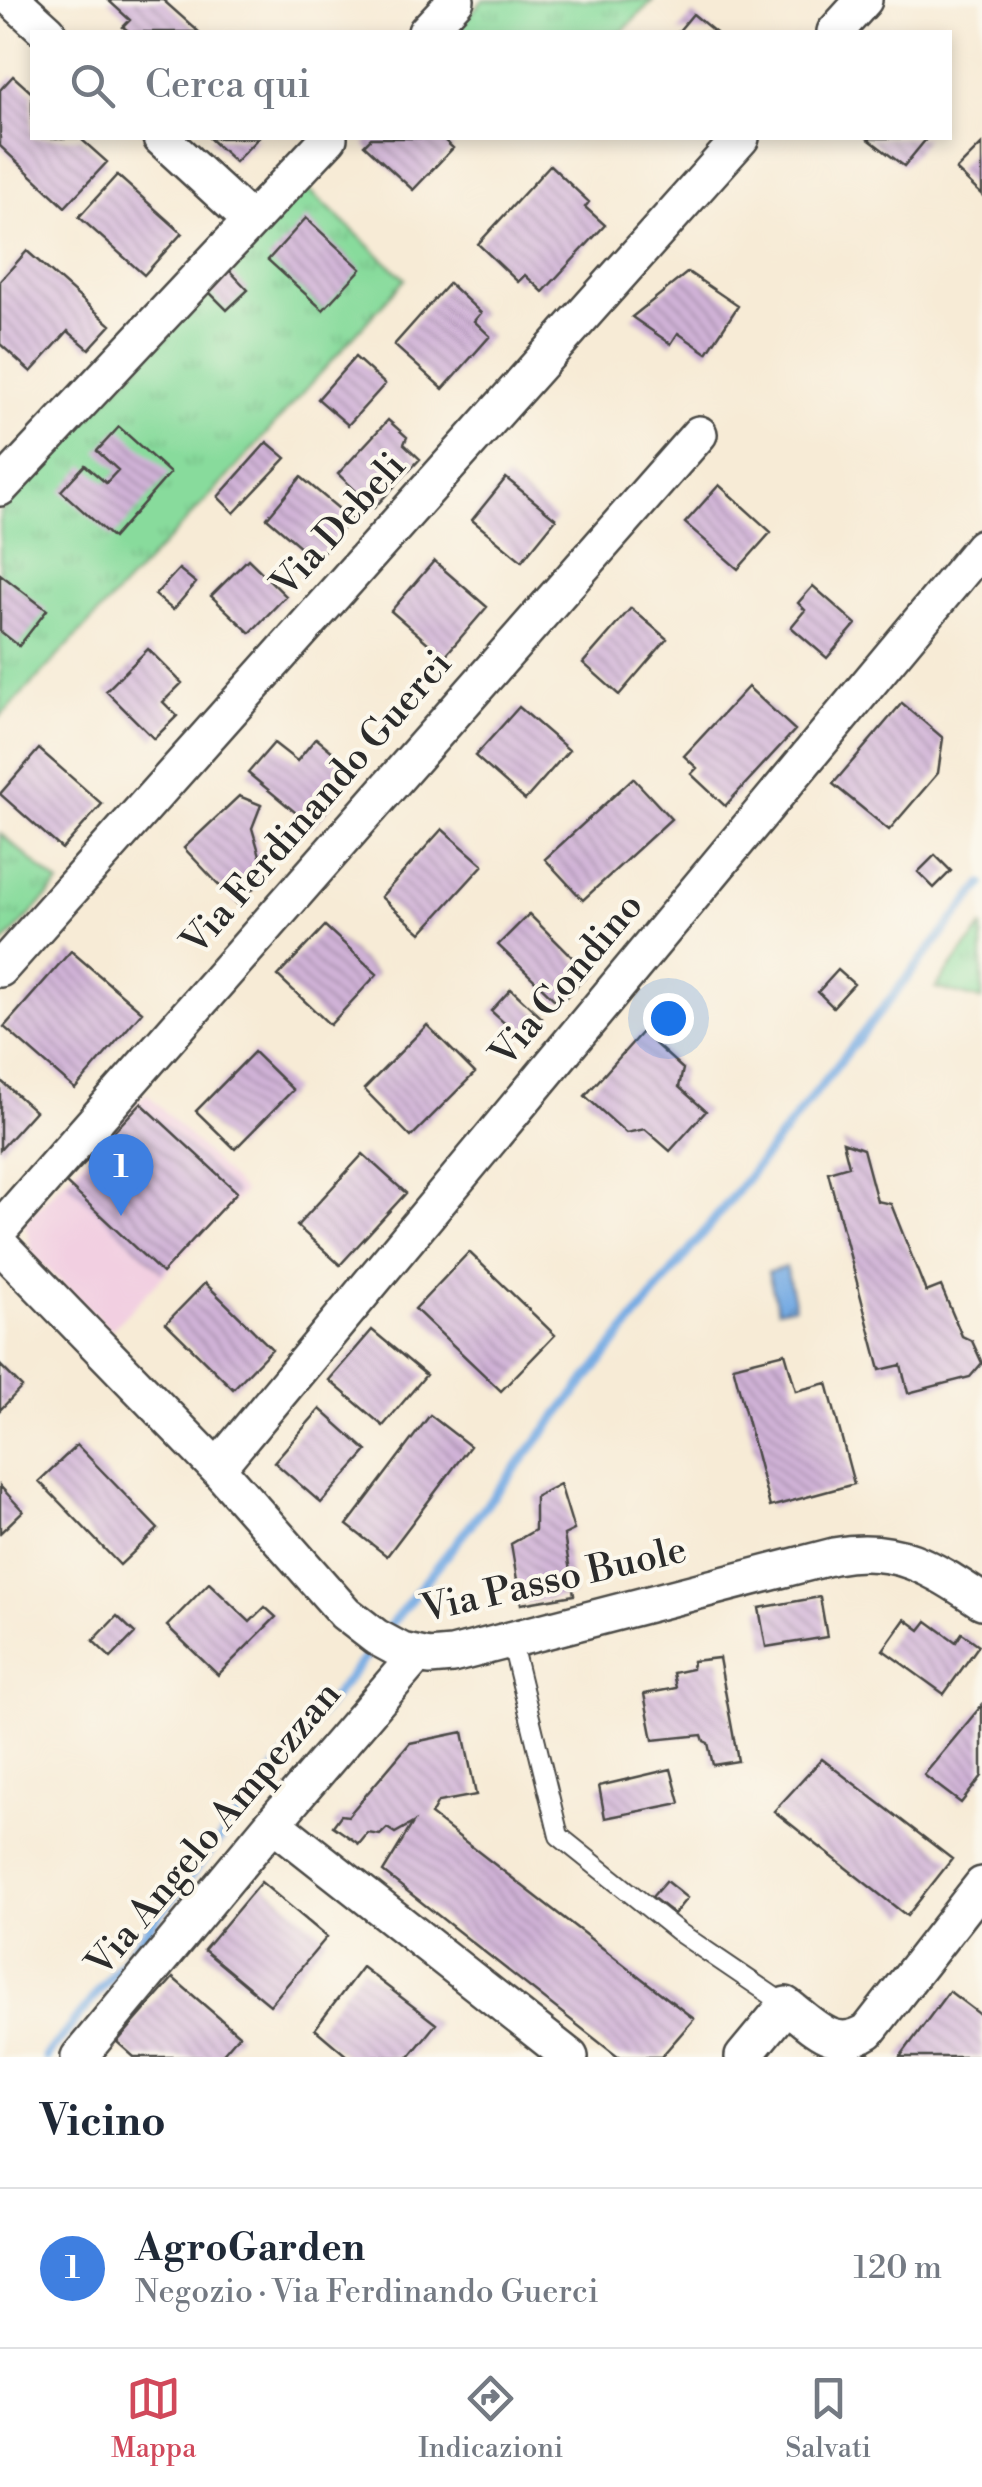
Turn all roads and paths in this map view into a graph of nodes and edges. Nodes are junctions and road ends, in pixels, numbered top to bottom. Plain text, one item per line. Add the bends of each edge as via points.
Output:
1 (13, 0) edge
2 (864, 0) edge
3 (46, 30) edge
4 (837, 30) edge
5 (163, 140) edge
6 (327, 140) edge
7 (740, 140) edge
8 (251, 221) junction
9 (698, 434) dead end
10 (2, 480) edge
11 (982, 547) edge
12 (0, 968) edge
13 (0, 1243) edge
14 (217, 1468) junction
15 (982, 1602) edge
16 (511, 1640) junction
17 (409, 1654) junction
18 (272, 1823) junction
19 (982, 1884) edge
20 (786, 2005) junction
21 (79, 2057) edge
22 (570, 2057) edge
23 (743, 2057) edge

1 - 3 street
2 - 4 street
5 - 8 street
6 - 8 street
7 - 12 street, Via Debeli
8 - 10 street
9 - 13 street, Via Ferdinando Guerci
11 - 14 street, Via Condino
13 - 14 street, Via Passo Buole
14 - 17 street, Via Passo Buole via 335,1602 376,1637
15 - 16 street, Via Passo Buole via 905,1557 861,1552
16 - 17 street, Via Passo Buole via 444,1656
16 - 20 lane via 558,1836 680,1934
17 - 18 street, Via Angelo Ampezzan
18 - 21 street, Via Angelo Ampezzan
18 - 22 street
19 - 20 street via 860,2036 827,2036
20 - 23 street

